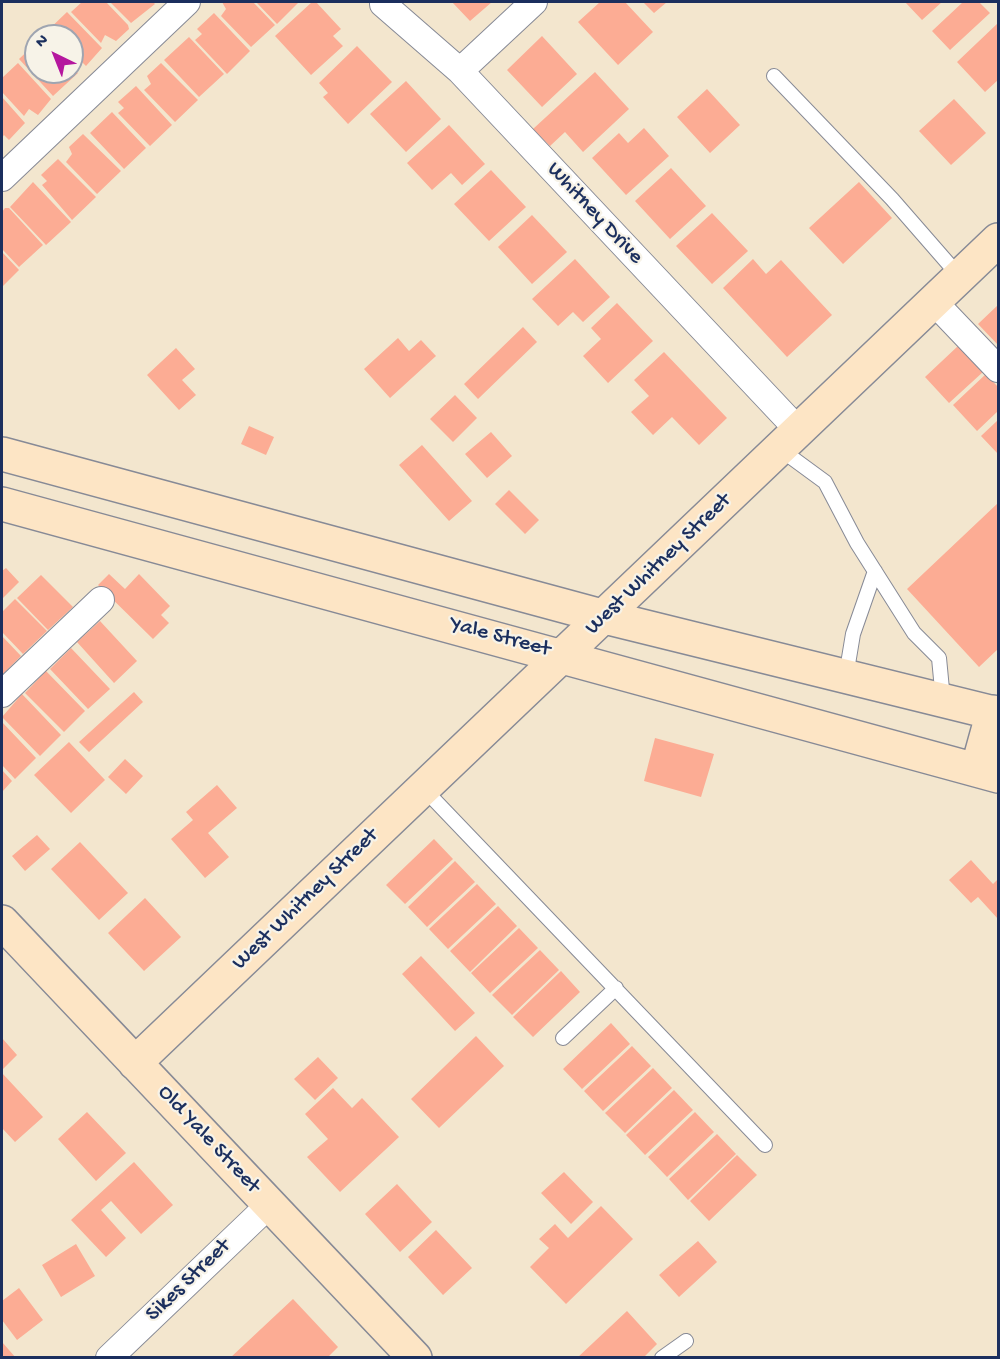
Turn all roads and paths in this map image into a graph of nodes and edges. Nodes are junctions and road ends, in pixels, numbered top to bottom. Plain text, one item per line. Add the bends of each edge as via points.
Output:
1 (187, 2) edge
2 (534, 2) edge
3 (383, 4) dead end
4 (460, 71) junction
5 (774, 76) dead end
6 (2, 178) edge
7 (999, 240) edge
8 (960, 277) junction
9 (934, 302) junction
10 (999, 369) edge
11 (790, 440) junction
12 (2, 454) edge
13 (79, 473) junction
14 (2, 504) edge
15 (64, 522) junction
16 (874, 571) junction
17 (101, 600) dead end
18 (605, 616) junction
19 (563, 655) junction
20 (846, 676) junction
21 (2, 694) edge
22 (942, 700) junction
23 (996, 713) edge
24 (988, 773) edge
25 (423, 788) junction
26 (2, 922) edge
27 (616, 988) junction
28 (563, 1038) dead end
29 (135, 1062) junction
30 (765, 1145) dead end
31 (269, 1205) junction
32 (686, 1341) dead end
33 (109, 1358) edge
34 (415, 1358) edge
35 (662, 1358) edge

1 - 6 street
2 - 4 street
3 - 4 street, Whitney Drive
4 - 11 street, Whitney Drive
5 - 8 lane via 892,199
7 - 8 main road, West Whitney Street
8 - 9 main road, West Whitney Street
9 - 10 street
9 - 11 main road, West Whitney Street
11 - 16 lane via 825,482
11 - 18 main road, West Whitney Street
12 - 13 main road
13 - 15 main road
13 - 18 main road
14 - 15 main road, Yale Street
15 - 19 main road, Yale Street
16 - 20 lane via 853,634
16 - 22 lane via 914,633 939,658
17 - 21 street
18 - 19 main road, West Whitney Street
18 - 20 main road
19 - 24 main road, Yale Street
19 - 25 main road, West Whitney Street
20 - 22 main road
22 - 23 main road
23 - 24 main road
25 - 27 lane
25 - 29 main road, West Whitney Street
26 - 29 main road, Old Yale Street
27 - 28 lane
27 - 30 lane
29 - 31 main road, Old Yale Street
31 - 33 street, Sikes Street
31 - 34 main road, Old Yale Street
32 - 35 lane

